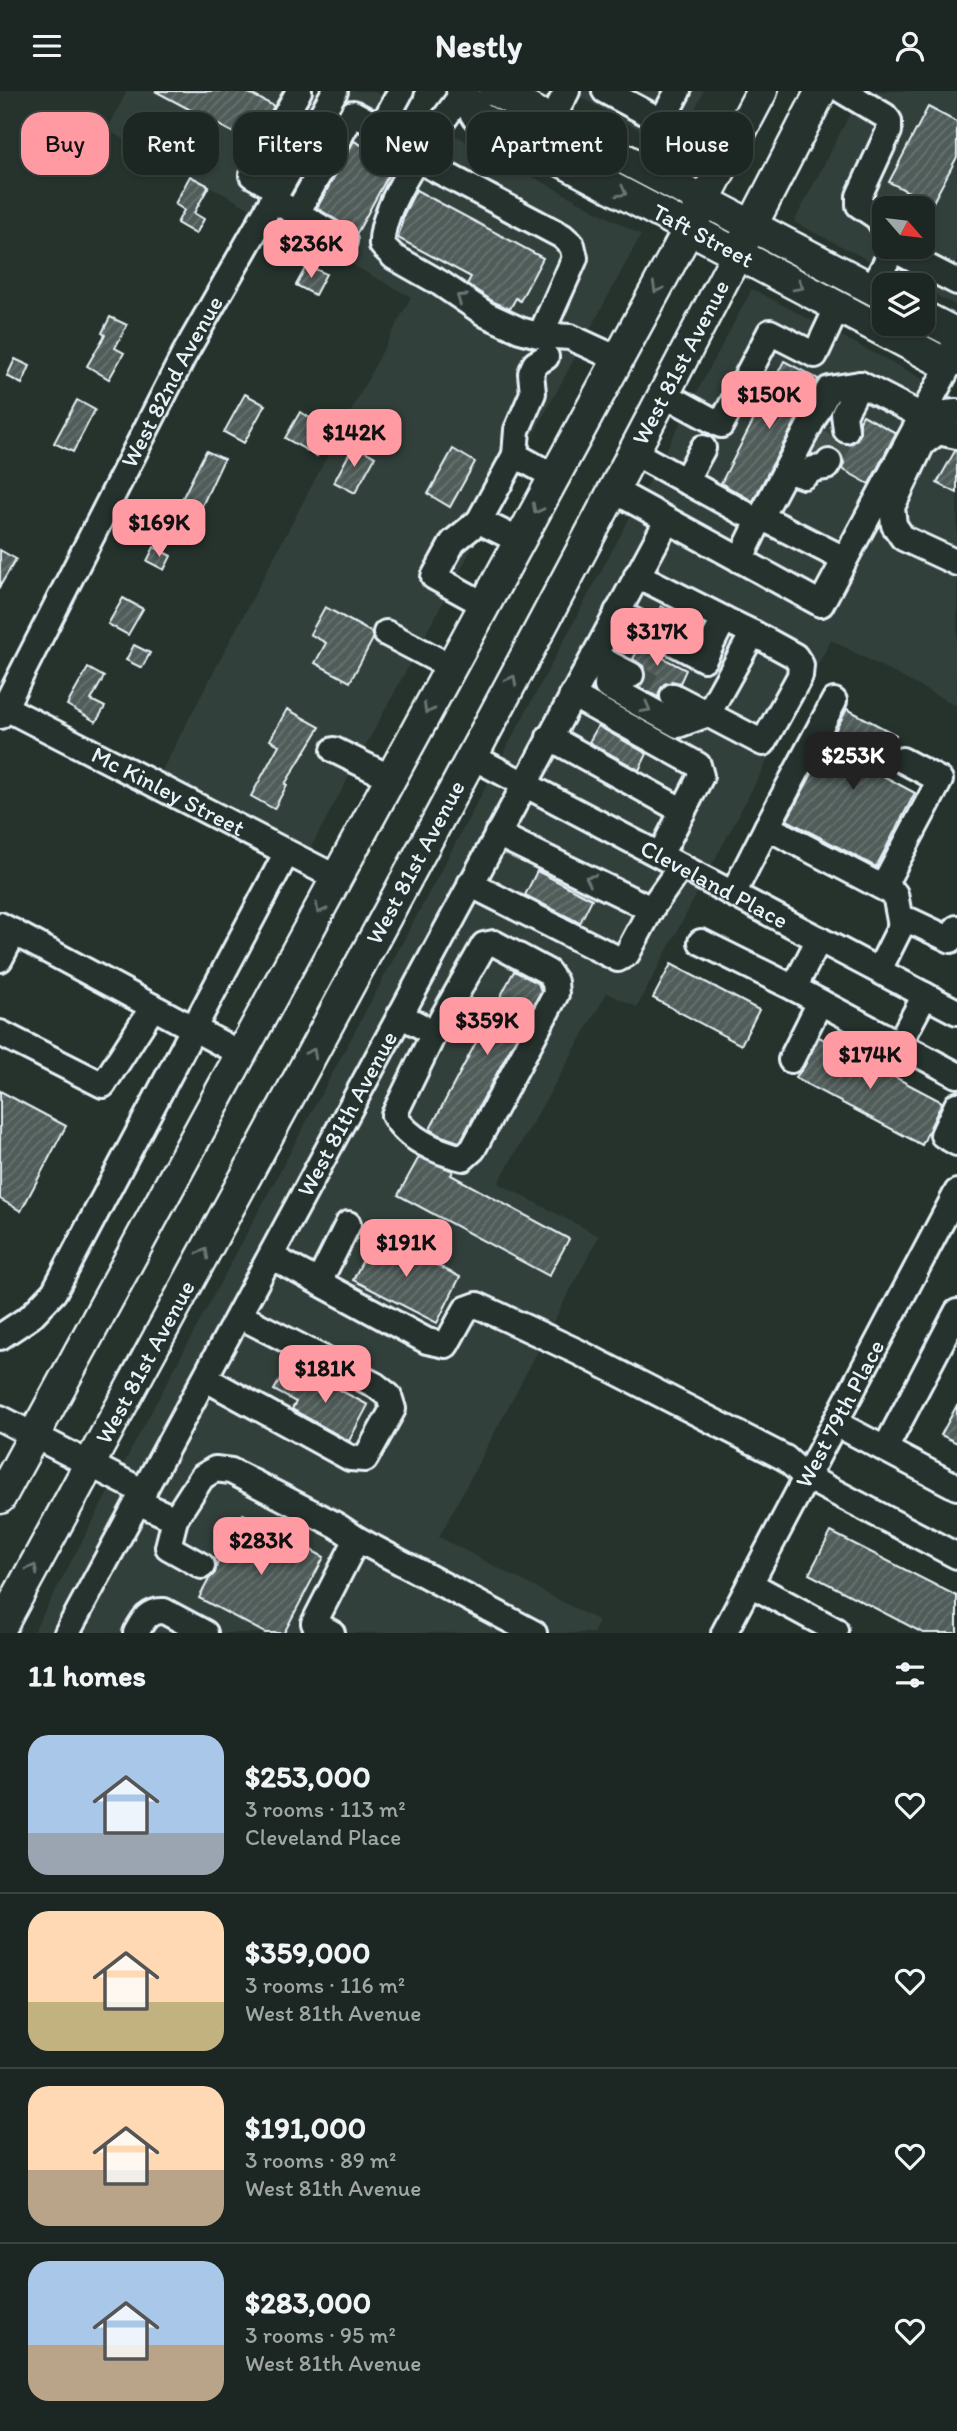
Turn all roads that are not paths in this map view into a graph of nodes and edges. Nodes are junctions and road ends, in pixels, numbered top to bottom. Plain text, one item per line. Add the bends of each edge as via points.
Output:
1 (299, 91) edge
2 (401, 91) edge
3 (467, 91) edge
4 (495, 91) edge
5 (567, 91) edge
6 (605, 91) edge
7 (678, 91) edge
8 (762, 91) edge
9 (821, 91) edge
10 (843, 91) edge
11 (330, 99) edge
12 (450, 112) edge
13 (534, 112) edge
14 (556, 112) edge
15 (627, 161) edge
16 (409, 175) edge
17 (440, 175) edge
18 (275, 195) junction
19 (704, 201) junction
20 (297, 213) junction
21 (872, 214) edge
22 (752, 227) junction
23 (690, 228) junction
24 (344, 241) dead end
25 (739, 253) junction
26 (919, 259) edge
27 (957, 282) edge
28 (872, 289) edge
29 (838, 306) junction
30 (935, 323) edge
31 (541, 339) junction
32 (955, 353) edge
33 (618, 359) junction
34 (860, 384) junction
35 (664, 394) junction
36 (957, 412) edge
37 (922, 416) junction
38 (839, 423) tunnel mouth
39 (957, 436) edge
40 (922, 444) junction
41 (703, 448) dead end
42 (633, 452) junction
43 (515, 455) junction
44 (819, 461) tunnel mouth
45 (786, 471) junction
46 (555, 477) junction
47 (685, 481) junction
48 (613, 490) junction
49 (753, 515) junction
50 (479, 521) junction
51 (667, 521) junction
52 (520, 541) junction
53 (844, 559) junction
54 (740, 560) junction
55 (957, 563) edge
56 (638, 575) junction
57 (485, 605) junction
58 (617, 612) junction
59 (724, 619) junction
60 (649, 629) dead end
61 (386, 633) dead end
62 (753, 633) junction
63 (672, 642) dead end
64 (601, 660) junction
65 (452, 667) junction
66 (631, 675) tunnel mouth
67 (572, 695) junction
68 (673, 696) tunnel mouth
69 (834, 701) dead end
70 (2, 709) edge
71 (708, 714) junction
72 (549, 737) junction
73 (334, 750) dead end
74 (471, 756) junction
75 (902, 760) dead end
76 (391, 778) junction
77 (524, 783) junction
78 (683, 811) junction
79 (767, 827) junction
80 (497, 834) junction
81 (286, 854) junction
82 (671, 860) junction
83 (337, 878) junction
84 (470, 884) junction
85 (883, 887) junction
86 (733, 894) junction
87 (651, 909) junction
88 (901, 926) junction
89 (7, 928) edge
90 (957, 929) edge
91 (818, 939) junction
92 (701, 943) dead end
93 (0, 959) edge
94 (879, 971) junction
95 (794, 988) junction
96 (925, 995) junction
97 (820, 1002) junction
98 (153, 1007) junction
99 (957, 1012) edge
100 (400, 1014) junction
101 (195, 1029) junction
102 (0, 1033) edge
103 (434, 1033) junction
104 (899, 1044) junction
105 (242, 1054) junction
106 (791, 1060) dead end
107 (957, 1075) edge
108 (957, 1105) edge
109 (957, 1143) edge
110 (957, 1192) edge
111 (348, 1224) dead end
112 (272, 1257) junction
113 (319, 1282) junction
114 (957, 1312) edge
115 (240, 1316) junction
116 (0, 1337) edge
117 (206, 1379) junction
118 (0, 1418) edge
119 (835, 1423) junction
120 (34, 1435) junction
121 (885, 1449) junction
122 (90, 1464) junction
123 (806, 1477) junction
124 (957, 1487) edge
125 (141, 1497) junction
126 (0, 1498) edge
127 (175, 1519) junction
128 (357, 1539) junction
129 (957, 1556) edge
130 (202, 1566) dead end
131 (750, 1584) junction
132 (0, 1629) edge
133 (835, 1630) dead end
134 (67, 1633) edge
135 (136, 1633) edge
136 (205, 1633) edge
137 (332, 1633) edge
138 (534, 1633) edge
139 (724, 1633) edge

1 - 11 street
1 - 18 street via 252,176
2 - 20 street via 391,133 353,113
3 - 12 street
3 -> 23 main road, Taft Street via 478,117
4 - 13 main road, Taft Street
5 - 14 street
6 - 7 street via 661,118
8 - 19 main road
9 - 22 main road, West 81st Avenue
10 - 21 street via 889,121 889,131 859,196 859,205
11 - 18 street, West 82nd Avenue
15 - 19 main road, Taft Street
31 -> 16 street via 487,315 382,245 380,232
17 - 31 street via 572,245 575,258
18 - 20 street
18 - 70 street, West 82nd Avenue via 184,355
19 - 22 main road, Taft Street
19 - 23 main road
20 - 24 street
22 - 25 main road, West 81st Avenue
22 - 28 main road, Taft Street
23 - 25 main road, Taft Street
23 -> 33 main road
25 -> 29 main road, Taft Street
25 - 35 main road, West 81st Avenue
26 - 27 street
29 - 32 main road, Taft Street via 937,359
29 - 35 street via 815,355 770,332 721,425
30 - 32 main road via 951,331
31 - 33 street via 570,337
31 - 43 street via 549,374 541,389 533,393 517,430
32 - 37 street
33 - 46 main road
34 - 37 street
34 - 38 street
34 - 45 street via 829,389
35 - 42 main road, West 81st Avenue
36 - 40 street via 933,421
37 - 53 street
39 - 40 street via 938,432
40 - 55 street via 892,507 894,525 903,538
41 - 47 street
42 - 47 street
42 - 48 main road, West 81st Avenue
43 - 46 street
43 - 50 street
44 - 45 street via 804,476
45 - 49 street
46 -> 52 main road
47 - 49 street
48 - 51 street
74 -> 48 main road, West 81st Avenue
49 - 53 street
49 - 54 street
50 - 52 street
50 - 57 street via 453,542 435,577
51 - 54 street
51 - 56 street, West 81th Avenue
52 - 57 main road
53 - 54 street via 821,604
56 - 58 street, West 81th Avenue
56 - 59 street
57 - 65 main road
58 - 60 street
58 - 64 street, West 81th Avenue
59 - 62 street
59 - 63 street via 704,659
61 - 65 street
62 - 71 street
62 - 71 street via 795,656 801,665 800,676 763,743
64 - 66 street
64 - 67 street, West 81th Avenue
64 -> 71 street via 607,686 678,726
65 -> 76 main road
67 - 72 street, West 81th Avenue
67 - 78 street via 698,765 701,776
68 - 71 street
69 - 79 street
70 - 81 street, Mc Kinley Street
72 - 77 street, West 81th Avenue
72 - 78 street
73 - 76 street
74 - 77 street, Cleveland Place
122 -> 74 main road, West 81st Avenue
75 - 85 street via 940,780
76 - 83 main road
77 - 80 street, West 81th Avenue
77 - 82 street, Cleveland Place
78 - 82 street
79 - 85 street
79 - 86 street
80 - 84 street, West 81th Avenue
87 -> 80 street
81 - 83 street, Mc Kinley Street
81 - 101 street
82 - 86 street, Cleveland Place
82 - 87 street
83 -> 105 main road
84 - 87 street via 618,960 627,954
84 - 100 street, West 81th Avenue
85 - 88 street via 895,894
86 - 91 street, Cleveland Place
88 - 90 street via 911,921 951,940
88 - 94 street
89 - 93 street
89 - 98 street
91 - 94 street, Cleveland Place
91 - 95 street
92 - 95 street
94 - 96 street, Cleveland Place
95 - 97 street
96 - 99 street, Cleveland Place
96 - 104 street
97 - 104 street
97 - 106 street
98 - 101 street
98 - 102 street via 103,1085
100 - 103 street
100 - 112 street, West 81th Avenue
101 - 105 street
101 - 116 street via 54,1292 30,1317
103 - 103 street via 394,1115 403,1130 438,1151 463,1158 473,1149 556,994 555,982 548,972 494,943 484,945
104 - 107 street
105 - 120 main road
108 - 109 street via 943,1135
110 - 119 street, West 79th Place
111 - 113 street
112 - 113 street
112 - 115 street, West 81th Avenue
113 - 123 street via 428,1341 446,1345 466,1309 477,1305 785,1458
114 - 121 street
115 - 117 street, West 81th Avenue
115 - 117 street via 375,1385 389,1396 393,1409 365,1459 350,1458
117 - 125 street, West 81th Avenue
118 - 120 street
119 - 121 street
119 - 123 street, West 79th Place
120 - 122 street
120 - 126 main road
121 - 124 street
122 - 125 street
132 -> 122 main road, West 81st Avenue
123 - 129 street
123 - 131 street, West 79th Place
125 - 127 street
125 - 134 street, West 81th Avenue
127 - 128 street via 202,1476 215,1469 231,1471
127 - 130 street via 168,1547
128 - 137 street via 314,1623
128 - 138 street
131 - 133 street
131 - 139 street, West 79th Place
135 - 136 street via 144,1619 157,1611

